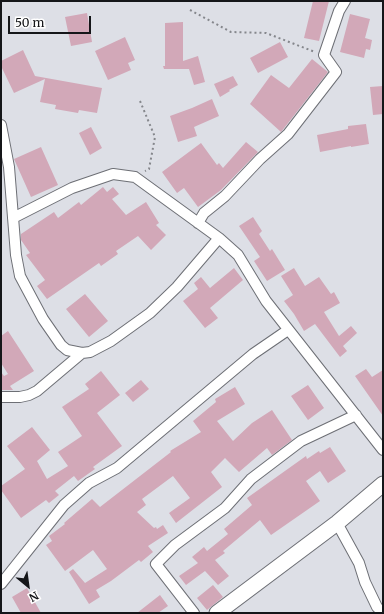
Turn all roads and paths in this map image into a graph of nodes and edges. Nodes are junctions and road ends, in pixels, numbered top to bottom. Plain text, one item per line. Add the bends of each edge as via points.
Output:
1 (345, 1) edge
2 (190, 10) dead end
3 (324, 55) junction
4 (140, 101) dead end
5 (1, 125) edge
6 (135, 176) junction
7 (13, 218) junction
8 (198, 222) junction
9 (219, 238) junction
10 (288, 330) junction
11 (82, 353) junction
12 (1, 397) edge
13 (356, 415) junction
14 (383, 450) edge
15 (383, 484) edge
16 (337, 522) junction
17 (1, 584) edge
18 (194, 613) edge
19 (217, 613) edge
20 (383, 613) edge

1 - 3 street
2 - 3 path via 231,32 266,33
3 - 8 street via 336,72 288,134 225,196 204,213
4 - 6 path via 155,137 149,169
5 - 7 street via 9,167
6 - 7 street via 113,174 72,188
6 - 8 street
7 - 11 street via 20,276 43,319 61,345 67,350
8 - 9 street
9 - 10 street via 238,256
9 - 11 street via 177,287 150,313 111,341 90,352
10 - 13 street
10 - 17 street via 253,354 117,468 89,483 64,505
11 - 12 street via 37,391 20,397
13 - 14 street
13 - 18 street via 301,441 251,479 225,508 175,545 156,564
15 - 16 street
16 - 19 street
16 - 20 street via 359,563 377,606

